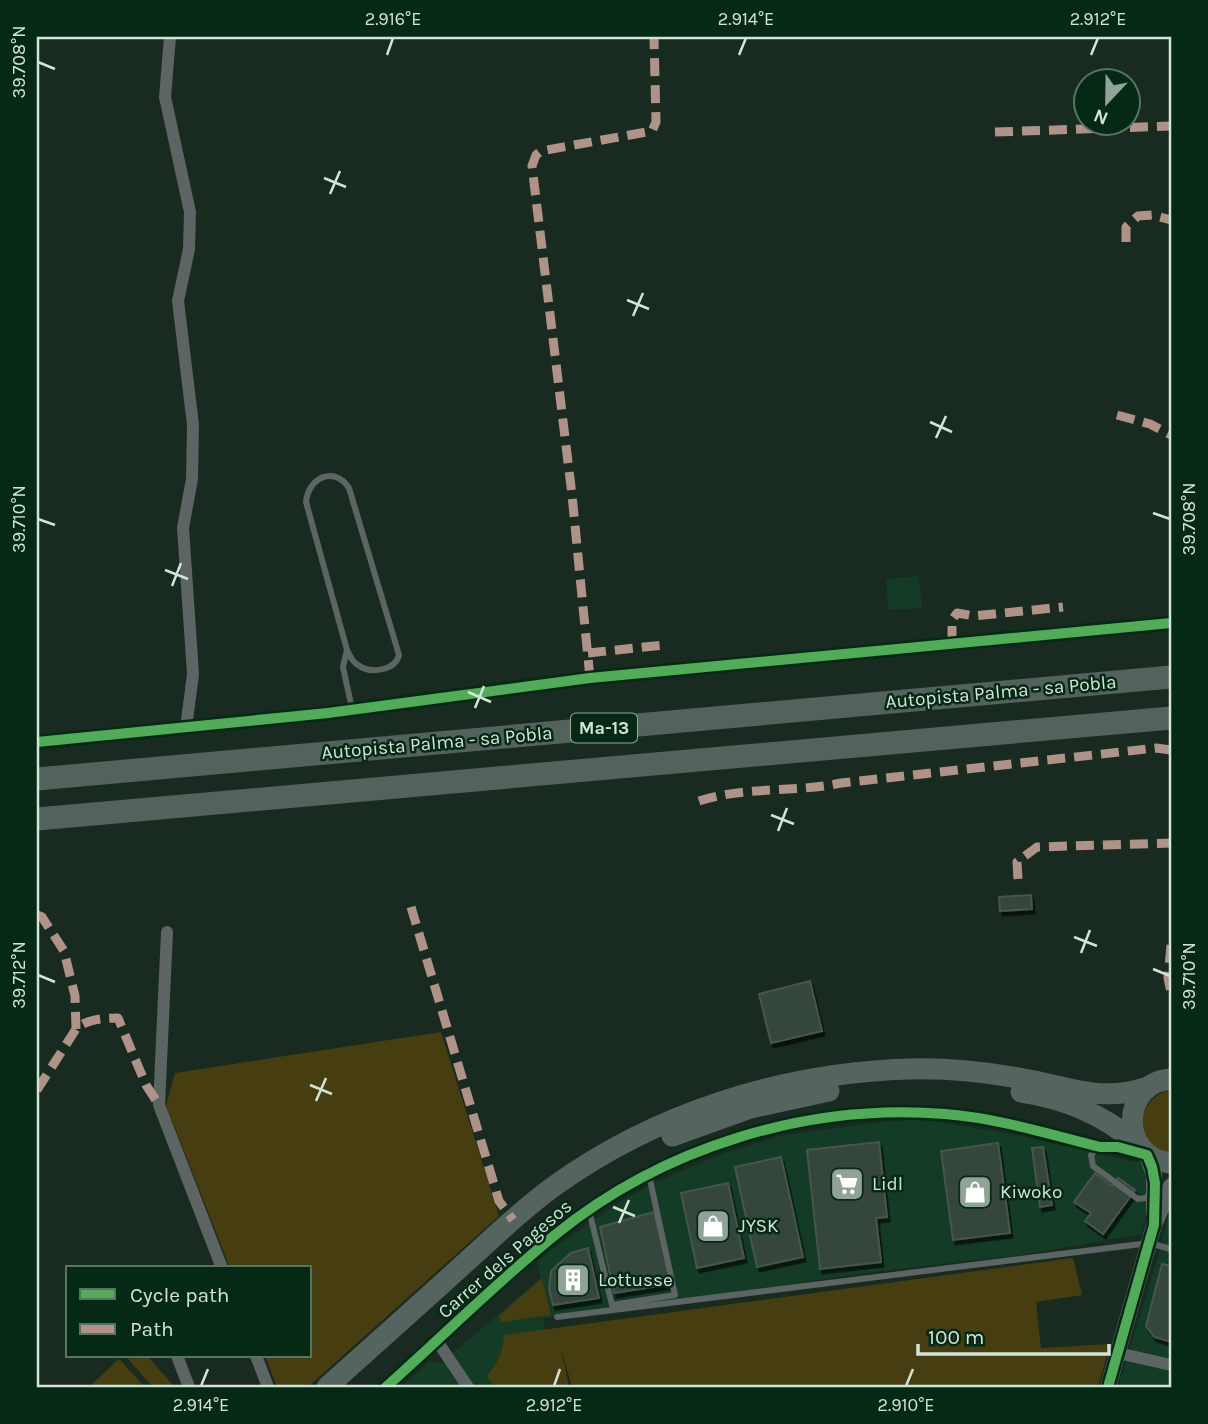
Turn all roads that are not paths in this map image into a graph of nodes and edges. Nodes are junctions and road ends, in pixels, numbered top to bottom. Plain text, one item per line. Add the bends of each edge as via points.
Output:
1 (170, 37) edge
2 (1171, 623) edge
3 (347, 650) junction
4 (1171, 677) edge
5 (352, 709) junction
6 (1171, 718) edge
7 (186, 728) junction
8 (37, 742) edge
9 (37, 779) edge
10 (37, 819) edge
11 (167, 932) dead end
12 (1171, 1079) edge
13 (1148, 1087) junction
14 (1100, 1147) junction
15 (1142, 1149) junction
16 (1171, 1163) edge
17 (649, 1174) junction
18 (1163, 1185) edge
19 (589, 1210) junction
20 (1149, 1242) junction
21 (1171, 1249) edge
22 (221, 1266) edge
23 (557, 1317) dead end
24 (437, 1341) junction
25 (1118, 1353) junction
26 (178, 1358) edge
27 (257, 1358) edge
28 (1171, 1365) edge
29 (189, 1387) edge
30 (268, 1387) edge
31 (327, 1387) edge
32 (348, 1387) edge
33 (386, 1387) edge
34 (468, 1387) edge
35 (1108, 1387) edge

1 - 7 street via 165,97 190,212 178,301 193,425 192,479 183,528 193,674
2 - 5 street via 590,678
3 - 3 lane via 307,508 311,485 331,476 349,488 399,655 391,667 369,670 353,662
3 - 5 lane via 343,667
4 - 9 highway, Autopista Palma - sa Pobla / Ma-13
5 - 7 street
6 - 10 highway, Autopista Palma - sa Pobla / Ma-13
7 - 8 street
11 - 22 street via 159,1105
12 - 13 highway
13 - 15 highway via 1134,1109 1132,1130
13 - 31 highway via 1102,1095 982,1072 876,1071 785,1085 696,1111 620,1146 551,1189
14 - 15 street, Carrer dels Pagesos
14 - 17 street, Carrer dels Pagesos via 985,1118 909,1112 847,1115 792,1123 721,1143
14 - 18 lane via 1091,1155 1093,1166 1135,1197 1146,1198
15 - 16 highway
15 - 18 street
15 - 32 highway via 1104,1119 1069,1105 1027,1093 963,1085 851,1088 750,1108 667,1138 565,1196
17 - 19 street, Carrer dels Pagesos
17 - 19 lane via 675,1295 612,1305
18 - 20 street
19 - 24 street, Carrer dels Pagesos
20 - 21 lane
20 - 23 lane
20 - 25 street
24 - 33 street, Carrer dels Pagesos
24 - 34 street
25 - 28 street
25 - 35 street
26 - 29 street
27 - 30 street

